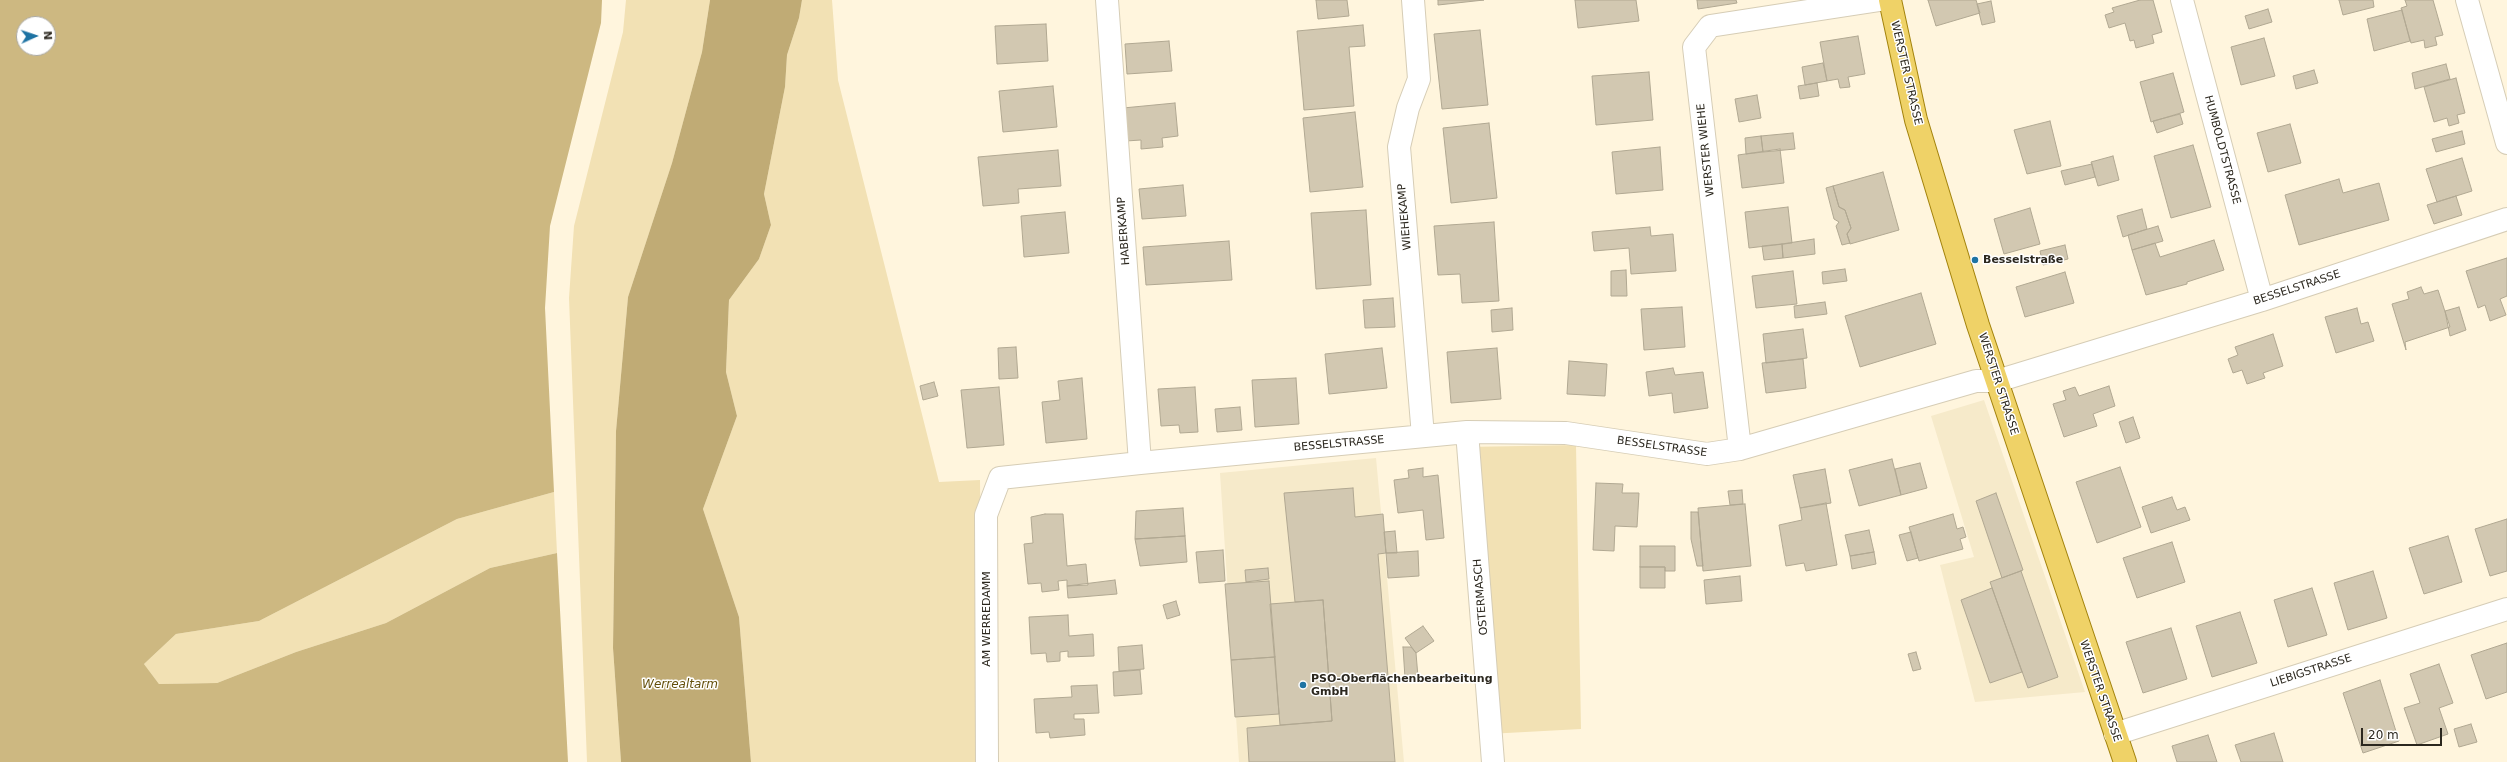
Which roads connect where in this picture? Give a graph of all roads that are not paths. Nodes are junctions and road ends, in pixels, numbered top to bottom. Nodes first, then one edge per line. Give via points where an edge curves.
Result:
1 (1107, 0) edge
2 (1413, 0) edge
3 (1880, 0) edge
4 (1890, 0) edge
5 (2182, 0) edge
6 (2467, 0) edge
7 (2507, 142) edge
8 (2507, 219) edge
9 (2262, 300) junction
10 (1997, 382) junction
11 (1467, 432) junction
12 (1423, 436) junction
13 (1740, 449) junction
14 (1140, 463) junction
15 (1000, 478) joint
16 (2507, 609) edge
17 (2115, 734) junction
18 (987, 762) edge
19 (1493, 762) edge
20 (2125, 762) edge

1 - 14 street, HABERKAMP
2 - 12 street, WIEHEKAMP via 1419,80 1408,108 1399,147
3 - 13 street, WERSTER WIEHE via 1710,26 1694,47
4 - 10 main road, WERSTER STRASSE via 1916,120
5 - 9 street, HUMBOLDTSTRASSE
6 - 7 street
8 - 9 street, BESSELSTRASSE
9 - 10 street, BESSELSTRASSE
10 - 13 street, BESSELSTRASSE via 1976,381
10 - 17 main road, WERSTER STRASSE
11 - 12 street, BESSELSTRASSE
11 - 13 street, BESSELSTRASSE via 1566,433 1707,454
11 - 19 street, OSTERMASCH
12 - 14 street, BESSELSTRASSE
14 - 15 street, BESSELSTRASSE
15 - 18 street, AM WERREDAMM via 986,515
16 - 17 street, LIEBIGSTRASSE
17 - 20 main road, WERSTER STRASSE

